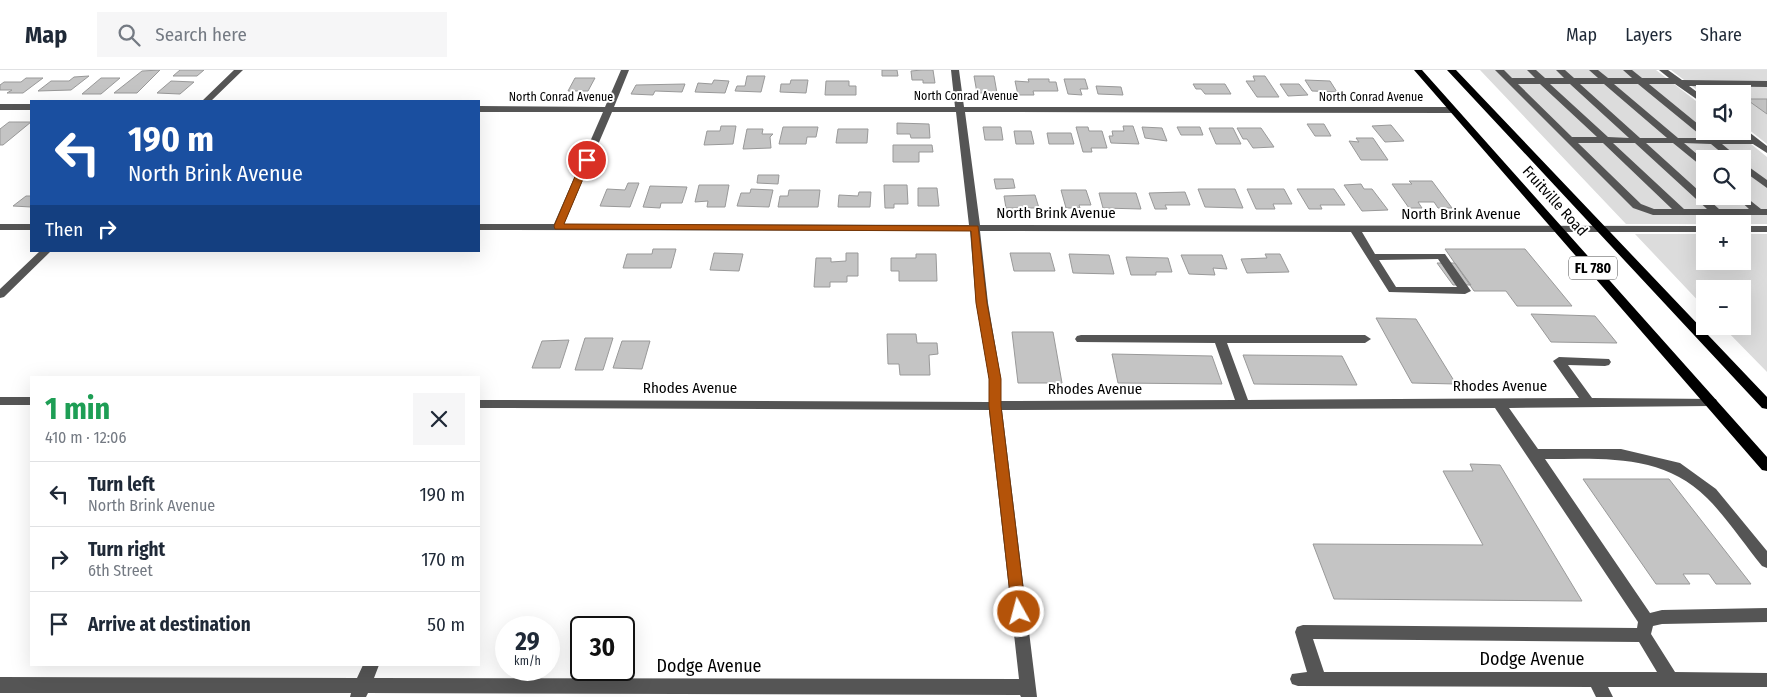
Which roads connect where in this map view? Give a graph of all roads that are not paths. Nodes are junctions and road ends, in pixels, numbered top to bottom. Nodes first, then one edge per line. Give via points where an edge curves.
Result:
1 (240, 70) edge
2 (624, 70) edge
3 (955, 70) edge
4 (1418, 70) edge
5 (1451, 70) edge
6 (1499, 70) edge
7 (1531, 70) edge
8 (1560, 70) edge
9 (1593, 70) edge
10 (1626, 70) edge
11 (1663, 70) edge
12 (1509, 81) junction
13 (1542, 81) junction
14 (1571, 81) junction
15 (1606, 81) junction
16 (1640, 81) junction
17 (1679, 82) junction
18 (1767, 84) edge
19 (1696, 95) edge
20 (207, 100) edge
21 (0, 107) edge
22 (30, 107) edge
23 (960, 108) junction
24 (480, 109) edge
25 (608, 109) junction
26 (1454, 110) junction
27 (1696, 126) edge
28 (1751, 137) edge
29 (1570, 140) junction
30 (1606, 140) junction
31 (1638, 140) junction
32 (1675, 140) junction
33 (1696, 140) edge
34 (1713, 140) edge
35 (1751, 140) edge
36 (1755, 140) junction
37 (1725, 150) edge
38 (1767, 150) edge
39 (1696, 158) edge
40 (1751, 172) edge
41 (1767, 185) edge
42 (1751, 204) edge
43 (1681, 212) junction
44 (1716, 212) junction
45 (1762, 212) edge
46 (558, 226) junction
47 (0, 227) edge
48 (30, 227) edge
49 (480, 227) edge
50 (975, 228) junction
51 (1355, 229) junction
52 (1696, 229) edge
53 (1751, 229) edge
54 (1767, 229) edge
55 (1560, 230) junction
56 (1603, 230) junction
57 (45, 252) edge
58 (1372, 257) junction
59 (0, 294) edge
60 (1081, 339) dead end
61 (1220, 339) junction
62 (1365, 339) dead end
63 (1605, 362) dead end
64 (0, 401) edge
65 (30, 401) edge
66 (1498, 402) junction
67 (1588, 402) junction
68 (1711, 402) junction
69 (1243, 404) junction
70 (1767, 405) edge
71 (995, 406) junction
72 (481, 408) edge
73 (1534, 454) junction
74 (1767, 466) edge
75 (1767, 562) edge
76 (1767, 615) edge
77 (1644, 628) junction
78 (372, 666) edge
79 (1298, 679) dead end
80 (1318, 679) junction
81 (1595, 679) junction
82 (1670, 679) junction
83 (1767, 680) edge
84 (0, 685) edge
85 (360, 691) edge
86 (1028, 692) edge
87 (1605, 697) edge

1 - 20 street
2 - 25 street
3 - 23 street
4 - 26 main road, Fruitville Road / FL 780
5 - 56 main road, Fruitville Road / FL 780
6 - 12 street
7 - 13 street
8 - 14 street
9 - 15 street
10 - 16 street
11 - 17 street
12 - 13 street
12 - 29 street
13 - 14 street
13 - 30 street
14 - 15 street
14 - 31 street
15 - 16 street
15 - 32 street
16 - 17 street
16 - 27 street
17 - 18 street
17 - 19 street
21 - 22 street
23 - 25 street, North Conrad Avenue
23 - 26 street, North Conrad Avenue
23 - 50 street
24 - 25 street, North Conrad Avenue
25 - 46 street
26 - 55 main road, Fruitville Road / FL 780
28 - 36 street
29 - 30 street
29 - 43 street via 1636,206 1652,212
30 - 31 street
30 - 43 street
31 - 32 street
31 - 44 street
32 - 33 street
32 - 39 street
34 - 37 street
35 - 36 street
36 - 38 street
40 - 41 street
42 - 45 street
43 - 44 street
44 - 45 street
46 - 49 street, North Brink Avenue
46 - 50 street, North Brink Avenue
47 - 48 street
50 - 51 street, North Brink Avenue
50 - 71 street via 982,303 995,379
51 - 55 street, North Brink Avenue
51 - 58 street
52 - 56 street, North Brink Avenue
53 - 54 street
55 - 56 street, North Brink Avenue
55 - 68 main road, Fruitville Road / FL 780
56 - 70 main road, Fruitville Road / FL 780
57 - 59 street
58 - 58 street via 1393,290 1465,290 1441,256
60 - 61 street
61 - 62 street
61 - 69 street
63 - 67 street via 1559,361
64 - 65 street
66 - 67 street, Rhodes Avenue
66 - 69 street, Rhodes Avenue
66 - 73 street
67 - 68 street, Rhodes Avenue
68 - 74 main road, Fruitville Road / FL 780
69 - 71 street, Rhodes Avenue
71 - 72 street, Rhodes Avenue
71 - 86 street
73 - 75 street via 1621,454 1675,467 1711,493
73 - 77 street
76 - 77 street via 1662,616
77 - 80 street via 1303,632
77 - 82 street
78 - 85 street
79 - 80 street, Dodge Avenue
80 - 81 street, Dodge Avenue
81 - 82 street, Dodge Avenue
81 - 87 street
82 - 83 street, Dodge Avenue
84 - 85 street, Dodge Avenue
85 - 86 street, Dodge Avenue

